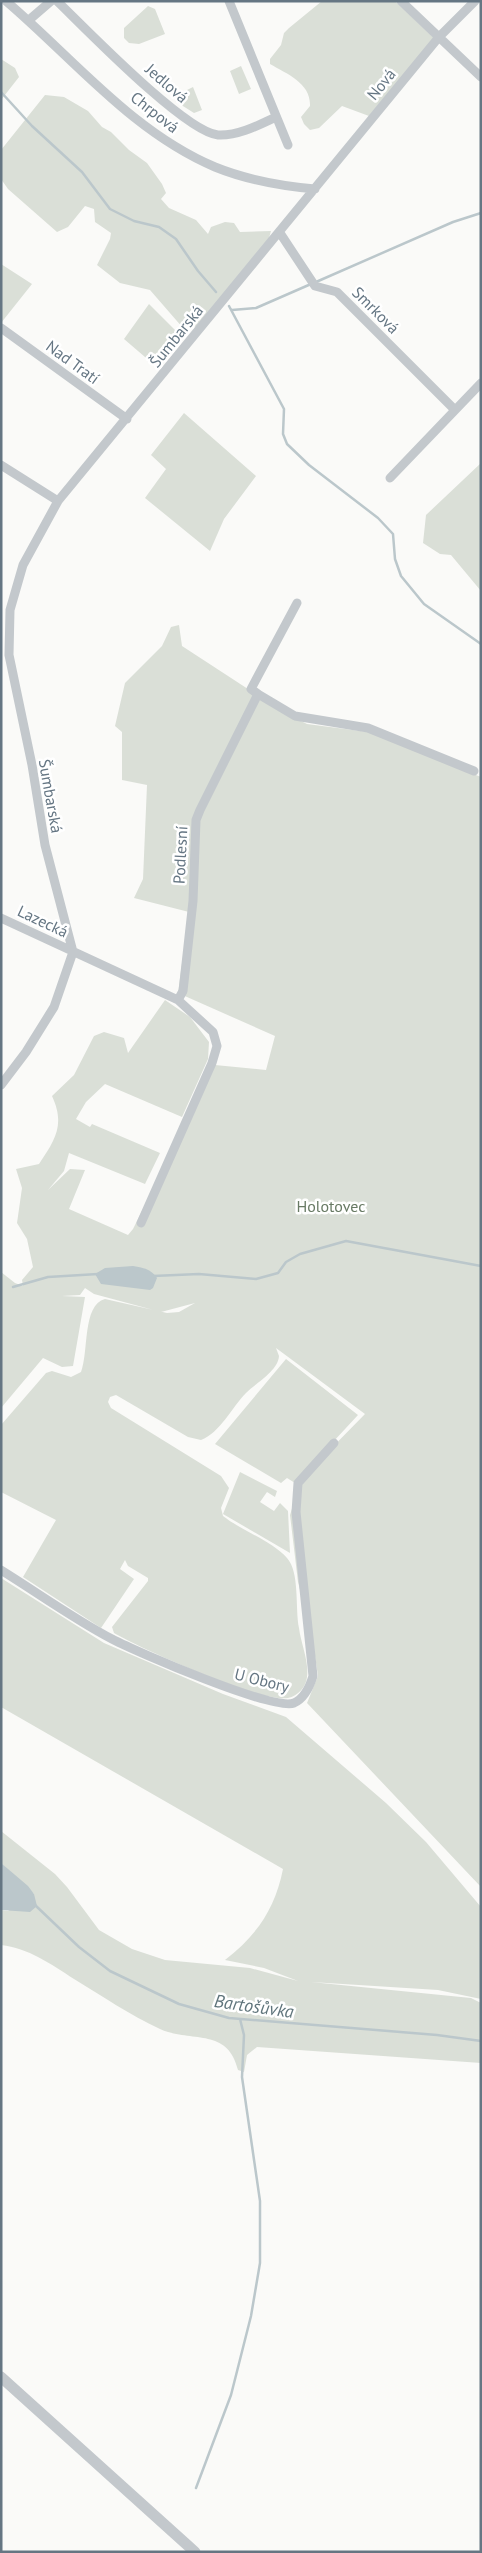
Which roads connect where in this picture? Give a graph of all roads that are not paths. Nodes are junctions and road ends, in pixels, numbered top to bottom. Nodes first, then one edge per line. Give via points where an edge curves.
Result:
1 (6, 1) edge
2 (50, 1) edge
3 (57, 1) edge
4 (229, 1) edge
5 (401, 1) edge
6 (475, 1) edge
7 (29, 20) junction
8 (440, 37) junction
9 (481, 77) edge
10 (276, 117) junction
11 (288, 145) dead end
12 (315, 189) junction
13 (280, 233) junction
14 (1, 328) edge
15 (481, 383) edge
16 (454, 409) junction
17 (127, 419) junction
18 (1, 465) edge
19 (390, 478) dead end
20 (58, 501) junction
21 (296, 603) dead end
22 (258, 694) junction
23 (474, 770) dead end
24 (1, 918) edge
25 (73, 952) junction
26 (178, 1000) junction
27 (1, 1085) edge
28 (141, 1223) dead end
29 (334, 1443) dead end
30 (1, 1570) edge
31 (1, 2377) edge
32 (195, 2552) edge

1 - 7 street, Chrpová
2 - 7 street
3 - 10 street, Jedlová via 165,103 194,125 217,135 239,132
4 - 10 street
5 - 8 street
6 - 8 street, Nová
7 - 12 street, Chrpová via 135,117 177,148 234,174
8 - 9 street
8 - 12 street, Nová
10 - 11 street
12 - 13 street, Šumbarská
13 - 16 street, Smrková via 315,286 337,292
13 - 17 street, Šumbarská
14 - 17 street, Nad Tratí
15 - 16 street
16 - 19 street
17 - 20 street, Šumbarská
18 - 20 street
20 - 25 street, Šumbarská via 23,566 10,610 8,655 32,765 45,845
21 - 22 street, Podlesní via 251,689
22 - 23 street via 295,716 368,728
22 - 26 street, Podlesní via 196,820 193,901 182,991
24 - 25 street, Lazecká
25 - 26 street, Lazecká
25 - 27 street via 54,1007
26 - 28 street, Lazecká via 213,1032 217,1046
29 - 30 street, U Obory via 298,1483 296,1512 314,1676 306,1693 293,1703 240,1693 112,1639
31 - 32 street

